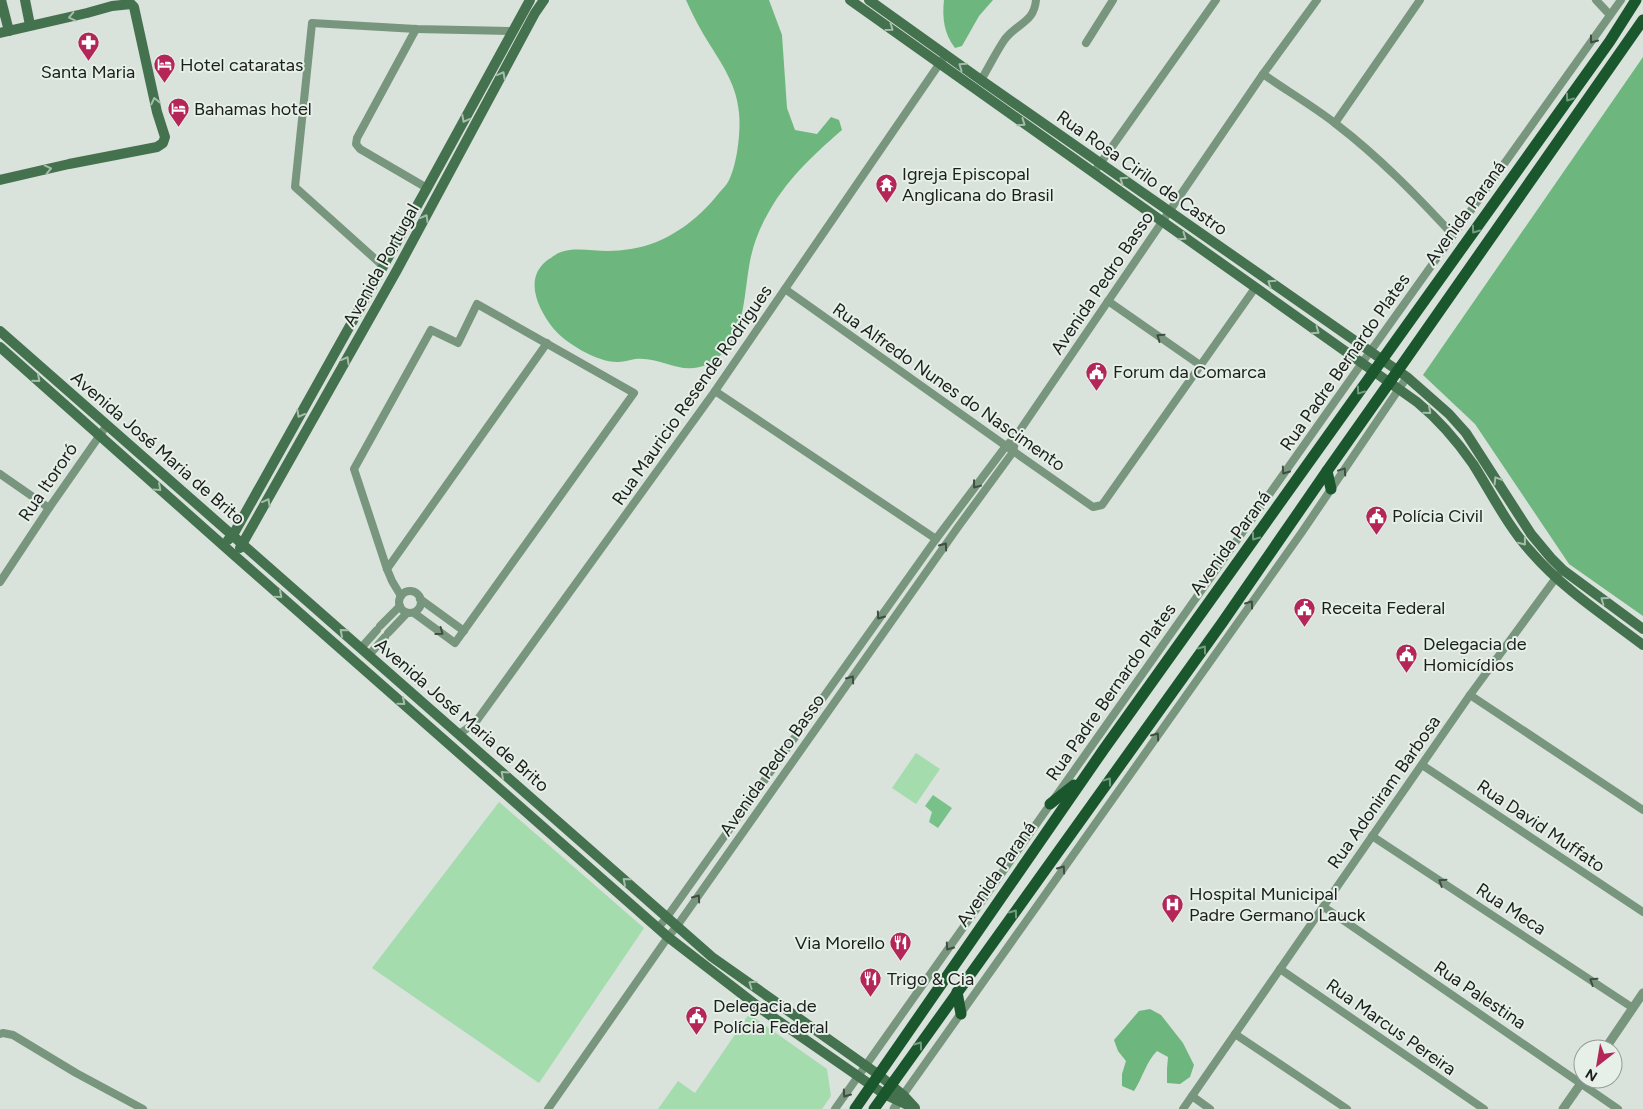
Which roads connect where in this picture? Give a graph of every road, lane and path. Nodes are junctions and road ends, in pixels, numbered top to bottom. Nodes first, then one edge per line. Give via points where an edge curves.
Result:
1 (1, 0) edge
2 (24, 0) edge
3 (530, 0) edge
4 (544, 0) edge
5 (850, 0) edge
6 (869, 0) edge
7 (1036, 0) edge
8 (1113, 0) edge
9 (1317, 0) edge
10 (1420, 0) edge
11 (1596, 0) edge
12 (1621, 0) edge
13 (1636, 0) edge
14 (1213, 1) edge
15 (1627, 13) junction
16 (1610, 15) junction
17 (1641, 23) edge
18 (30, 25) junction
19 (416, 29) junction
20 (512, 31) junction
21 (4, 32) edge
22 (1610, 41) junction
23 (1086, 43) dead end
24 (1624, 47) junction
25 (943, 60) junction
26 (1263, 74) junction
27 (981, 80) junction
28 (1335, 123) junction
29 (1078, 148) junction
30 (1072, 158) junction
31 (1100, 164) junction
32 (1093, 173) junction
33 (0, 180) edge
34 (427, 188) junction
35 (1169, 211) junction
36 (1161, 222) junction
37 (1453, 235) junction
38 (383, 266) junction
39 (1255, 288) junction
40 (785, 289) junction
41 (1108, 301) junction
42 (0, 331) edge
43 (547, 343) junction
44 (0, 347) edge
45 (1370, 352) junction
46 (1382, 360) junction
47 (1362, 363) junction
48 (1200, 365) junction
49 (1374, 371) junction
50 (1402, 374) junction
51 (1394, 385) junction
52 (715, 391) junction
53 (107, 425) junction
54 (99, 435) junction
55 (1016, 436) junction
56 (1006, 446) junction
57 (1013, 452) junction
58 (1327, 471) junction
59 (0, 474) edge
60 (1331, 489) junction
61 (49, 508) junction
62 (233, 535) junction
63 (936, 539) junction
64 (243, 544) junction
65 (223, 546) junction
66 (234, 556) junction
67 (386, 569) junction
68 (1563, 570) junction
69 (2, 576) edge
70 (1556, 578) junction
71 (401, 596) junction
72 (420, 600) junction
73 (400, 606) junction
74 (410, 613) junction
75 (380, 627) junction
76 (1643, 629) edge
77 (464, 631) junction
78 (388, 634) junction
79 (1643, 646) edge
80 (360, 648) junction
81 (369, 655) junction
82 (1470, 696) junction
83 (1119, 728) junction
84 (459, 734) junction
85 (1137, 741) junction
86 (1104, 749) junction
87 (1122, 761) junction
88 (1422, 765) junction
89 (1088, 772) junction
90 (1050, 804) junction
91 (1643, 810) edge
92 (1372, 836) junction
93 (1324, 906) junction
94 (1643, 912) edge
95 (667, 917) junction
96 (677, 926) junction
97 (658, 928) junction
98 (668, 937) junction
99 (1280, 969) junction
100 (957, 992) junction
101 (1643, 993) edge
102 (775, 1000) junction
103 (1633, 1008) junction
104 (764, 1011) junction
105 (961, 1014) junction
106 (0, 1034) edge
107 (1235, 1034) junction
108 (1612, 1039) edge
109 (865, 1066) junction
110 (1573, 1074) edge
111 (879, 1075) junction
112 (858, 1076) junction
113 (872, 1086) junction
114 (887, 1089) junction
115 (1577, 1089) edge
116 (1593, 1089) edge
117 (1192, 1096) junction
118 (899, 1102) edge
119 (143, 1109) edge
120 (548, 1109) edge
121 (835, 1109) edge
122 (855, 1109) edge
123 (874, 1109) edge
124 (915, 1109) edge
125 (1183, 1109) edge
126 (1210, 1109) edge
127 (1346, 1109) edge
128 (1484, 1109) edge
129 (1563, 1109) edge
130 (1618, 1109) edge

1 - 21 main road
2 - 18 main road
3 - 20 main road, Avenida Portugal
64 -> 4 main road, Avenida Portugal
5 -> 25 main road
6 - 25 main road, Rua Rosa Cirilo de Castro
7 - 27 street via 1034,12 1005,40
8 - 23 street
9 - 26 street, Avenida Pedro Basso
10 - 28 street
11 - 16 street
12 - 16 street, Rua Padre Bernardo Plates
13 - 15 main road, Avenida Paraná
14 - 31 street
15 - 17 main road via 1630,22
15 - 22 main road, Avenida Paraná
16 -> 37 street, Rua Padre Bernardo Plates
17 - 24 main road, Avenida Paraná
18 - 21 main road
33 -> 18 main road via 158,147 165,137 134,7 129,3
19 - 20 street
19 - 34 street via 356,144
19 - 38 street via 312,23 295,187
20 -> 34 main road, Avenida Portugal
22 - 24 main road via 1619,40
22 -> 46 main road, Avenida Paraná
24 - 50 main road, Avenida Paraná via 1406,359
27 -> 25 main road, Rua Rosa Cirilo de Castro
25 -> 30 main road
25 - 40 street, Rua Mauricio Resende Rodrigues
26 - 28 street
26 - 35 street, Avenida Pedro Basso
27 - 29 main road, Rua Rosa Cirilo de Castro
28 - 37 street via 1374,155
29 - 30 main road
29 - 31 main road, Rua Rosa Cirilo de Castro
30 - 32 main road
31 - 32 street
35 -> 31 main road, Rua Rosa Cirilo de Castro
32 - 36 main road
34 - 38 main road, Avenida Portugal
35 - 36 street, Avenida Pedro Basso
45 -> 35 main road, Rua Rosa Cirilo de Castro
36 -> 39 main road
36 - 41 street, Avenida Pedro Basso
37 - 45 street, Rua Padre Bernardo Plates
38 -> 62 main road, Avenida Portugal
39 -> 47 main road
39 - 48 street
40 - 52 street, Rua Mauricio Resende Rodrigues
40 - 56 street, Rua Alfredo Nunes do Nascimento
48 -> 41 street
41 - 55 street, Avenida Pedro Basso
42 - 53 main road, Avenida José Maria de Brito
43 - 67 street
43 - 67 street via 477,304 458,343 431,330 354,469
43 - 77 street via 634,393
44 -> 54 main road, Avenida José Maria de Brito
45 - 46 main road, Rua Rosa Cirilo de Castro
45 - 47 street, Rua Padre Bernardo Plates
46 - 49 main road, Avenida Paraná
46 - 50 main road, Rua Rosa Cirilo de Castro
47 - 49 main road
47 -> 90 street, Rua Padre Bernardo Plates
48 - 57 street, Rua Alfredo Nunes do Nascimento via 1102,505 1093,507
49 - 51 main road
49 -> 83 main road, Avenida Paraná
50 - 51 main road, Avenida Paraná
68 -> 50 main road, Rua Rosa Cirilo de Castro via 1531,534 1466,433
51 - 58 main road, Avenida Paraná
60 -> 51 street
51 -> 70 main road via 1434,416 1450,434 1516,534
52 - 63 street
52 - 84 street, Rua Mauricio Resende Rodrigues via 475,723
53 - 54 street, Rua Itororó
53 - 62 main road, Avenida José Maria de Brito
54 - 61 street, Rua Itororó
54 -> 65 main road, Avenida José Maria de Brito
55 - 56 street, Avenida Pedro Basso
55 - 57 street, Avenida Pedro Basso
56 - 57 street, Rua Alfredo Nunes do Nascimento
56 -> 63 street, Avenida Pedro Basso
96 -> 57 street, Avenida Pedro Basso
58 - 60 main road
85 -> 58 main road, Avenida Paraná
59 - 61 street
105 -> 60 street
61 - 69 street, Rua Itororó
62 - 64 main road, Avenida José Maria de Brito
62 - 65 main road, Avenida Portugal
63 -> 95 street, Avenida Pedro Basso
64 - 66 main road, Avenida Portugal
80 -> 64 main road, Avenida José Maria de Brito
65 - 66 main road, Avenida José Maria de Brito
66 -> 97 main road, Avenida José Maria de Brito
67 - 71 street
68 - 70 street, Rua Adoniram Barbosa
76 -> 68 main road, Rua Rosa Cirilo de Castro
70 - 79 main road
70 - 82 street, Rua Adoniram Barbosa
71 - 72 street via 414,592
71 - 73 street
72 - 74 street via 419,609
72 - 77 street
73 - 74 street
73 - 75 street
74 -> 77 street via 455,643
74 - 78 street
75 - 78 street
75 - 80 street
78 - 81 street
80 - 81 main road, Avenida José Maria de Brito
81 - 84 main road, Avenida José Maria de Brito
82 - 88 street, Rua Adoniram Barbosa
82 - 91 street
83 - 85 main road
83 - 86 main road, Avenida Paraná
95 -> 84 main road, Avenida José Maria de Brito
85 - 87 main road, Avenida Paraná
86 - 87 main road via 1117,754
86 - 89 main road, Avenida Paraná
100 -> 87 main road, Avenida Paraná
88 - 92 street, Rua Adoniram Barbosa
88 - 94 street, Rua David Muffato
89 - 90 main road
89 - 111 main road, Avenida Paraná
90 -> 109 street, Rua Padre Bernardo Plates
92 - 93 street, Rua Adoniram Barbosa
103 -> 92 street, Rua Meca
93 - 99 street, Rua Adoniram Barbosa
93 - 110 street, Rua Palestina
95 - 96 main road, Avenida José Maria de Brito
95 - 97 street, Avenida Pedro Basso
96 - 98 street, Avenida Pedro Basso
102 -> 96 main road, Avenida José Maria de Brito via 712,957
97 - 98 main road, Avenida José Maria de Brito
98 - 104 main road, Avenida José Maria de Brito
98 - 120 street, Avenida Pedro Basso
99 - 107 street, Rua Adoniram Barbosa
99 - 128 street, Rua Marcus Pereira
100 - 105 main road
114 -> 100 main road, Avenida Paraná
101 - 103 street
102 - 104 main road via 766,1004
102 - 109 main road, Avenida José Maria de Brito
103 - 108 street
104 - 112 main road, Avenida José Maria de Brito
105 - 118 street
106 - 119 street via 14,1035
107 - 117 street, Rua Adoniram Barbosa
107 - 127 street
109 - 111 main road, Avenida José Maria de Brito
109 - 112 street, Rua Padre Bernardo Plates
111 - 113 main road, Avenida Paraná
111 - 114 main road, Avenida José Maria de Brito
112 - 113 main road, Avenida José Maria de Brito
112 -> 121 street, Rua Padre Bernardo Plates
113 - 114 main road, Avenida José Maria de Brito
113 - 122 main road, Avenida Paraná
114 - 118 main road, Avenida José Maria de Brito
114 - 123 main road, Avenida Paraná
115 - 129 street
116 - 130 street, Rua Palestina
117 - 125 street, Rua Adoniram Barbosa
117 - 126 street
118 - 124 main road, Avenida José Maria de Brito

